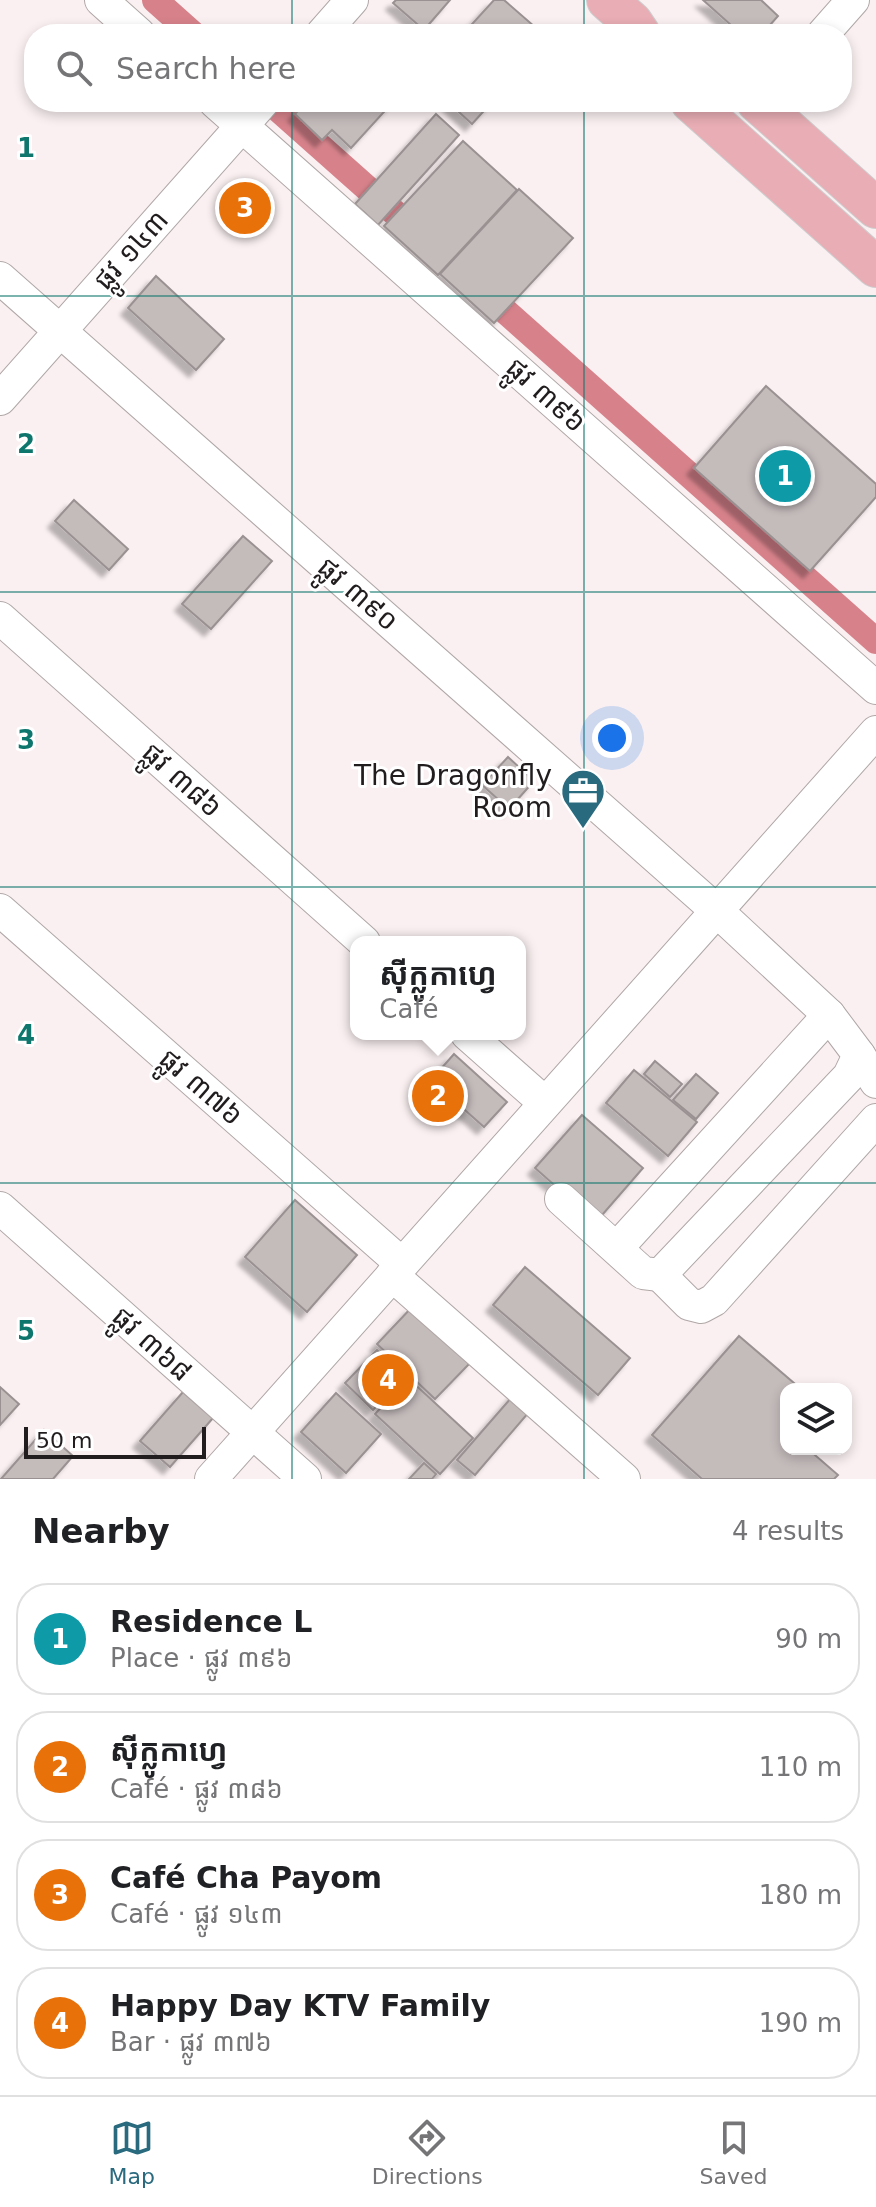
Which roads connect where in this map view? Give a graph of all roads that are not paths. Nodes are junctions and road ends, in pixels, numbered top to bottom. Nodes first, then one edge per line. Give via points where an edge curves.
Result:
1 (101, 0) edge
2 (352, 0) edge
3 (853, 0) edge
4 (128, 24) edge
5 (331, 24) edge
6 (832, 24) edge
7 (253, 112) edge
8 (255, 112) edge
9 (702, 112) edge
10 (770, 112) edge
11 (876, 208) edge
12 (876, 267) edge
13 (0, 278) edge
14 (60, 331) junction
15 (0, 399) edge
16 (0, 618) edge
17 (876, 688) edge
18 (876, 732) edge
19 (0, 910) edge
20 (717, 911) junction
21 (357, 936) edge
22 (829, 1015) junction
23 (474, 1040) edge
24 (859, 1055) junction
25 (876, 1082) edge
26 (545, 1103) junction
27 (876, 1120) edge
28 (561, 1199) dead end
29 (0, 1208) edge
30 (617, 1248) junction
31 (397, 1270) junction
32 (660, 1275) junction
33 (252, 1433) junction
34 (211, 1479) edge
35 (305, 1479) edge
36 (624, 1479) edge

1 - 4 street
2 - 5 street
3 - 6 street
7 - 14 street, ផ្លូវ ១៤៣
8 - 17 street, ផ្លូវ ៣៩៦
9 - 12 main road
10 - 11 main road
13 - 14 street, ផ្លូវ ៣៩០
14 - 15 street, ផ្លូវ ១៤៣
14 - 20 street, ផ្លូវ ៣៩០
16 - 21 street, ផ្លូវ ៣៨៦
18 - 20 street
19 - 31 street, ផ្លូវ ៣៧៦
20 - 22 street, ផ្លូវ ៣៩០
20 - 26 street
22 - 24 street, ផ្លូវ ៣៩០
22 - 30 street
23 - 26 street
24 - 25 street, ផ្លូវ ៣៩០
24 - 32 street via 849,1076
26 - 31 street
27 - 32 street via 714,1300 701,1307 689,1304
28 - 30 street
29 - 33 street, ផ្លូវ ៣៦៨
30 - 32 street via 643,1273
31 - 33 street
31 - 36 street, ផ្លូវ ៣៧៦
33 - 34 street
33 - 35 street, ផ្លូវ ៣៦៨

